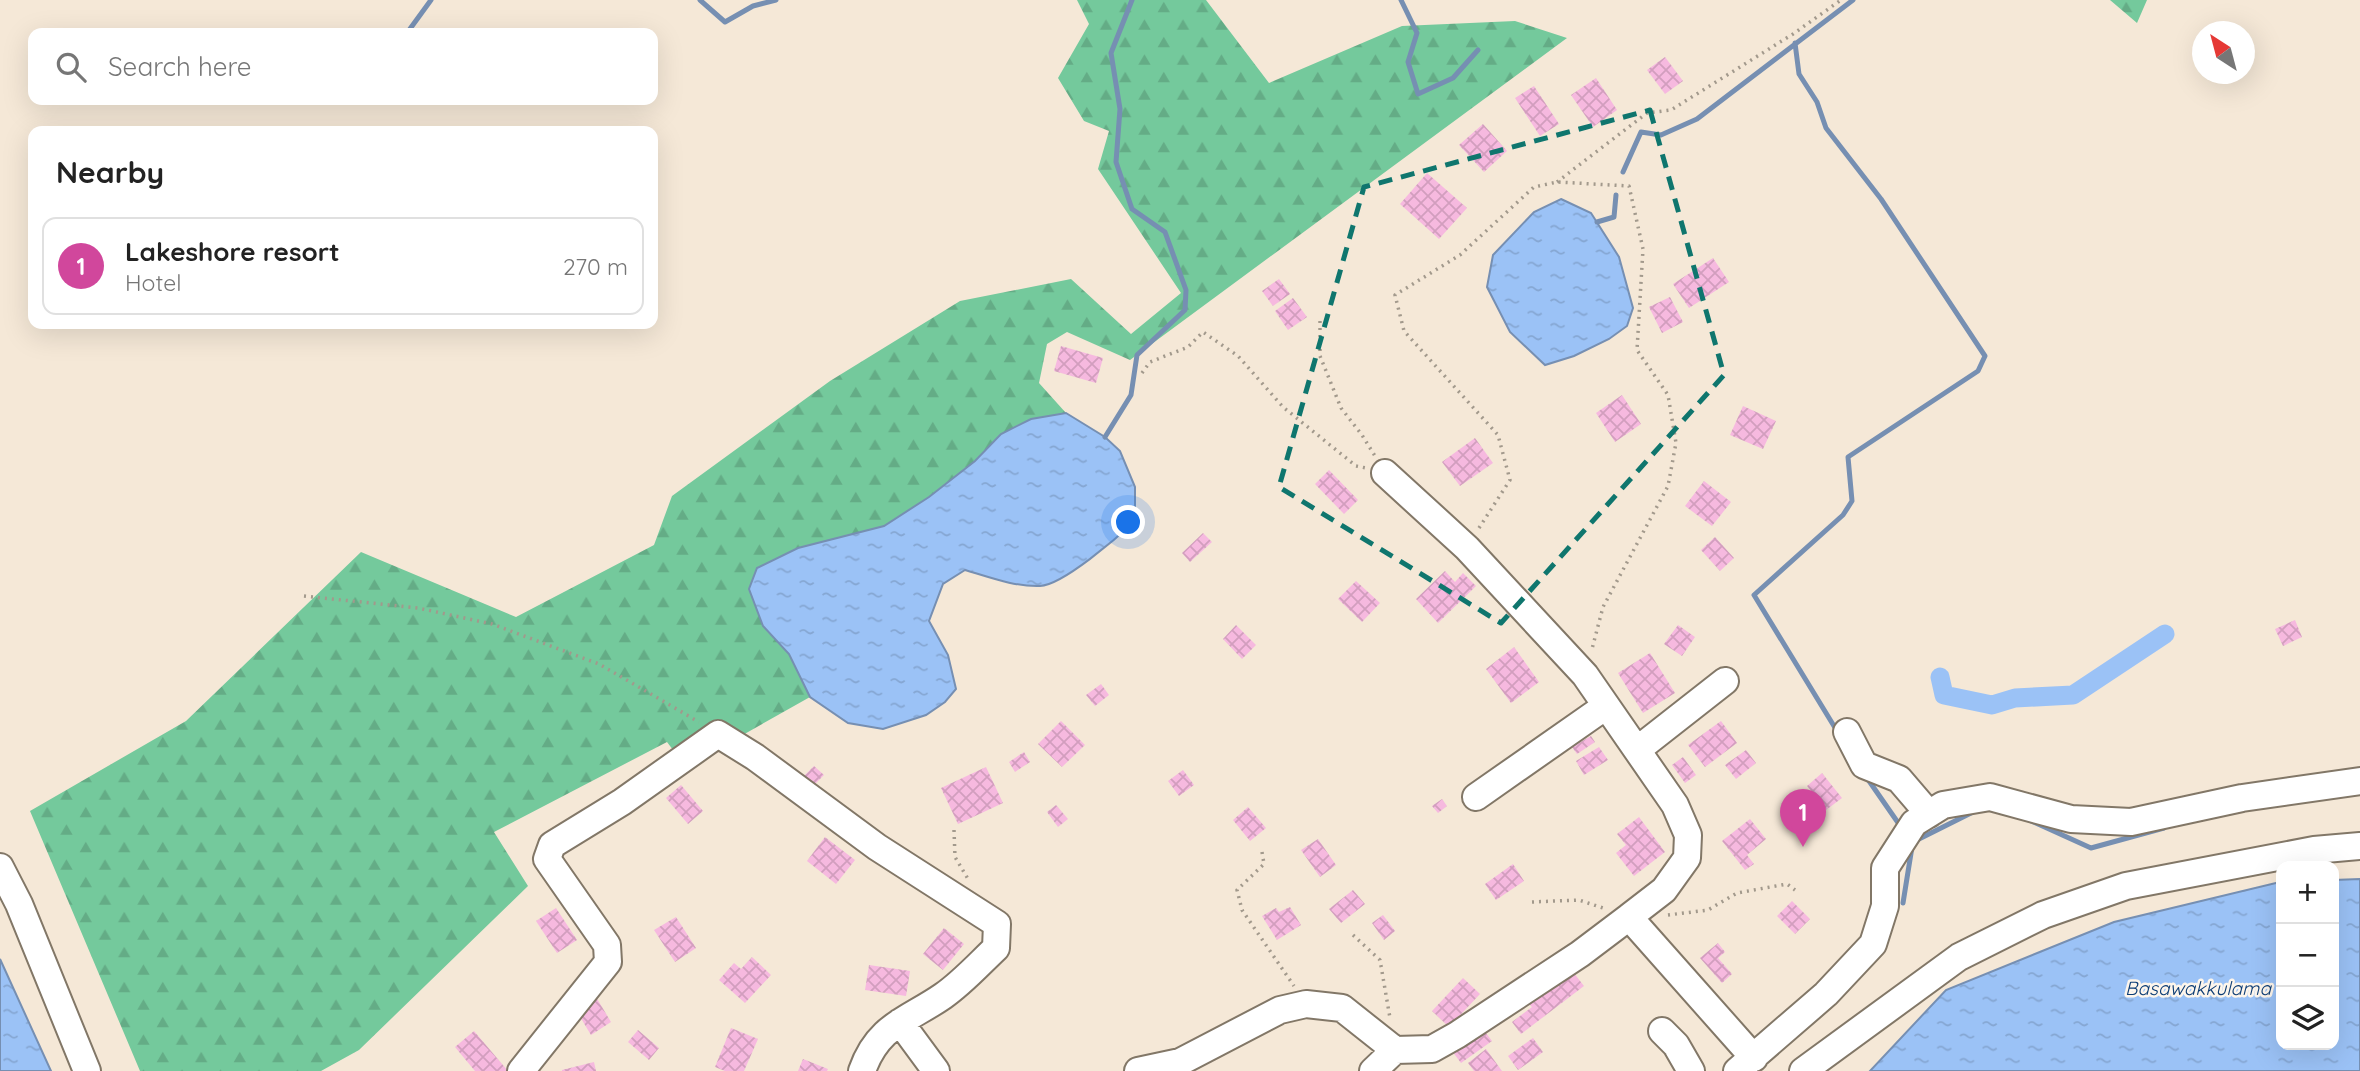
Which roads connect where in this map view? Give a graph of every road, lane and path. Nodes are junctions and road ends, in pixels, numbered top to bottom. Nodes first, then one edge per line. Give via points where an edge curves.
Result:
1 (1841, 0) edge
2 (1557, 182) junction
3 (1320, 321) dead end
4 (1142, 373) dead end
5 (1385, 473) junction
6 (1467, 548) junction
7 (304, 596) dead end
8 (1584, 675) junction
9 (1725, 681) dead end
10 (1606, 706) junction
11 (1847, 732) dead end
12 (718, 734) junction
13 (1637, 750) junction
14 (2360, 781) edge
15 (1476, 797) dead end
16 (1929, 814) junction
17 (954, 830) dead end
18 (2360, 846) edge
19 (1262, 852) dead end
20 (0, 867) edge
21 (1795, 890) dead end
22 (1532, 902) dead end
23 (979, 910) junction
24 (1629, 918) junction
25 (1353, 934) dead end
26 (1306, 1004) junction
27 (900, 1022) junction
28 (1662, 1031) dead end
29 (1395, 1050) junction
30 (1746, 1064) edge
31 (87, 1071) edge
32 (522, 1071) edge
33 (862, 1071) edge
34 (936, 1071) edge
35 (1138, 1071) edge
36 (1373, 1071) edge
37 (1691, 1071) edge
38 (1802, 1071) edge

1 - 2 path via 1671,110 1647,113
2 - 6 path via 1534,187 1460,255 1395,295 1404,331 1498,435 1510,480
2 - 8 path via 1629,186 1643,249 1637,350 1668,395 1676,443 1668,486 1603,607
3 - 5 path via 1320,356 1340,408
4 - 5 path via 1150,362 1188,347 1203,332 1238,356 1283,407 1356,466
5 - 6 street
6 - 8 street
7 - 12 path via 418,608 492,624 599,664
8 - 10 street
9 - 13 street
10 - 13 street
10 - 15 street
11 - 16 street via 1864,765 1899,779
12 - 23 street via 877,847
12 - 32 street via 552,845 547,859 607,945 608,962
13 - 24 street via 1675,805 1688,835 1687,858 1664,890
14 - 16 street via 2242,798 2130,822 2071,819 1990,797 1943,805
16 - 30 street via 1914,823 1885,868 1885,906 1873,944 1826,994
17 - 23 path via 955,857 975,889
18 - 38 street via 2314,850 2126,886 2042,915 1959,957
19 - 26 path via 1264,864 1237,890 1242,910
20 - 31 street
21 - 24 path via 1787,884 1737,893 1708,910
22 - 24 path via 1579,900
23 - 27 street via 997,924 996,948 945,995
24 - 29 street via 1457,1035 1432,1049
24 - 30 street
25 - 29 path via 1380,961
26 - 29 street via 1342,1008
26 - 35 street via 1280,1010 1180,1062
27 - 33 street via 884,1031
27 - 34 street
28 - 37 street
29 - 36 street

